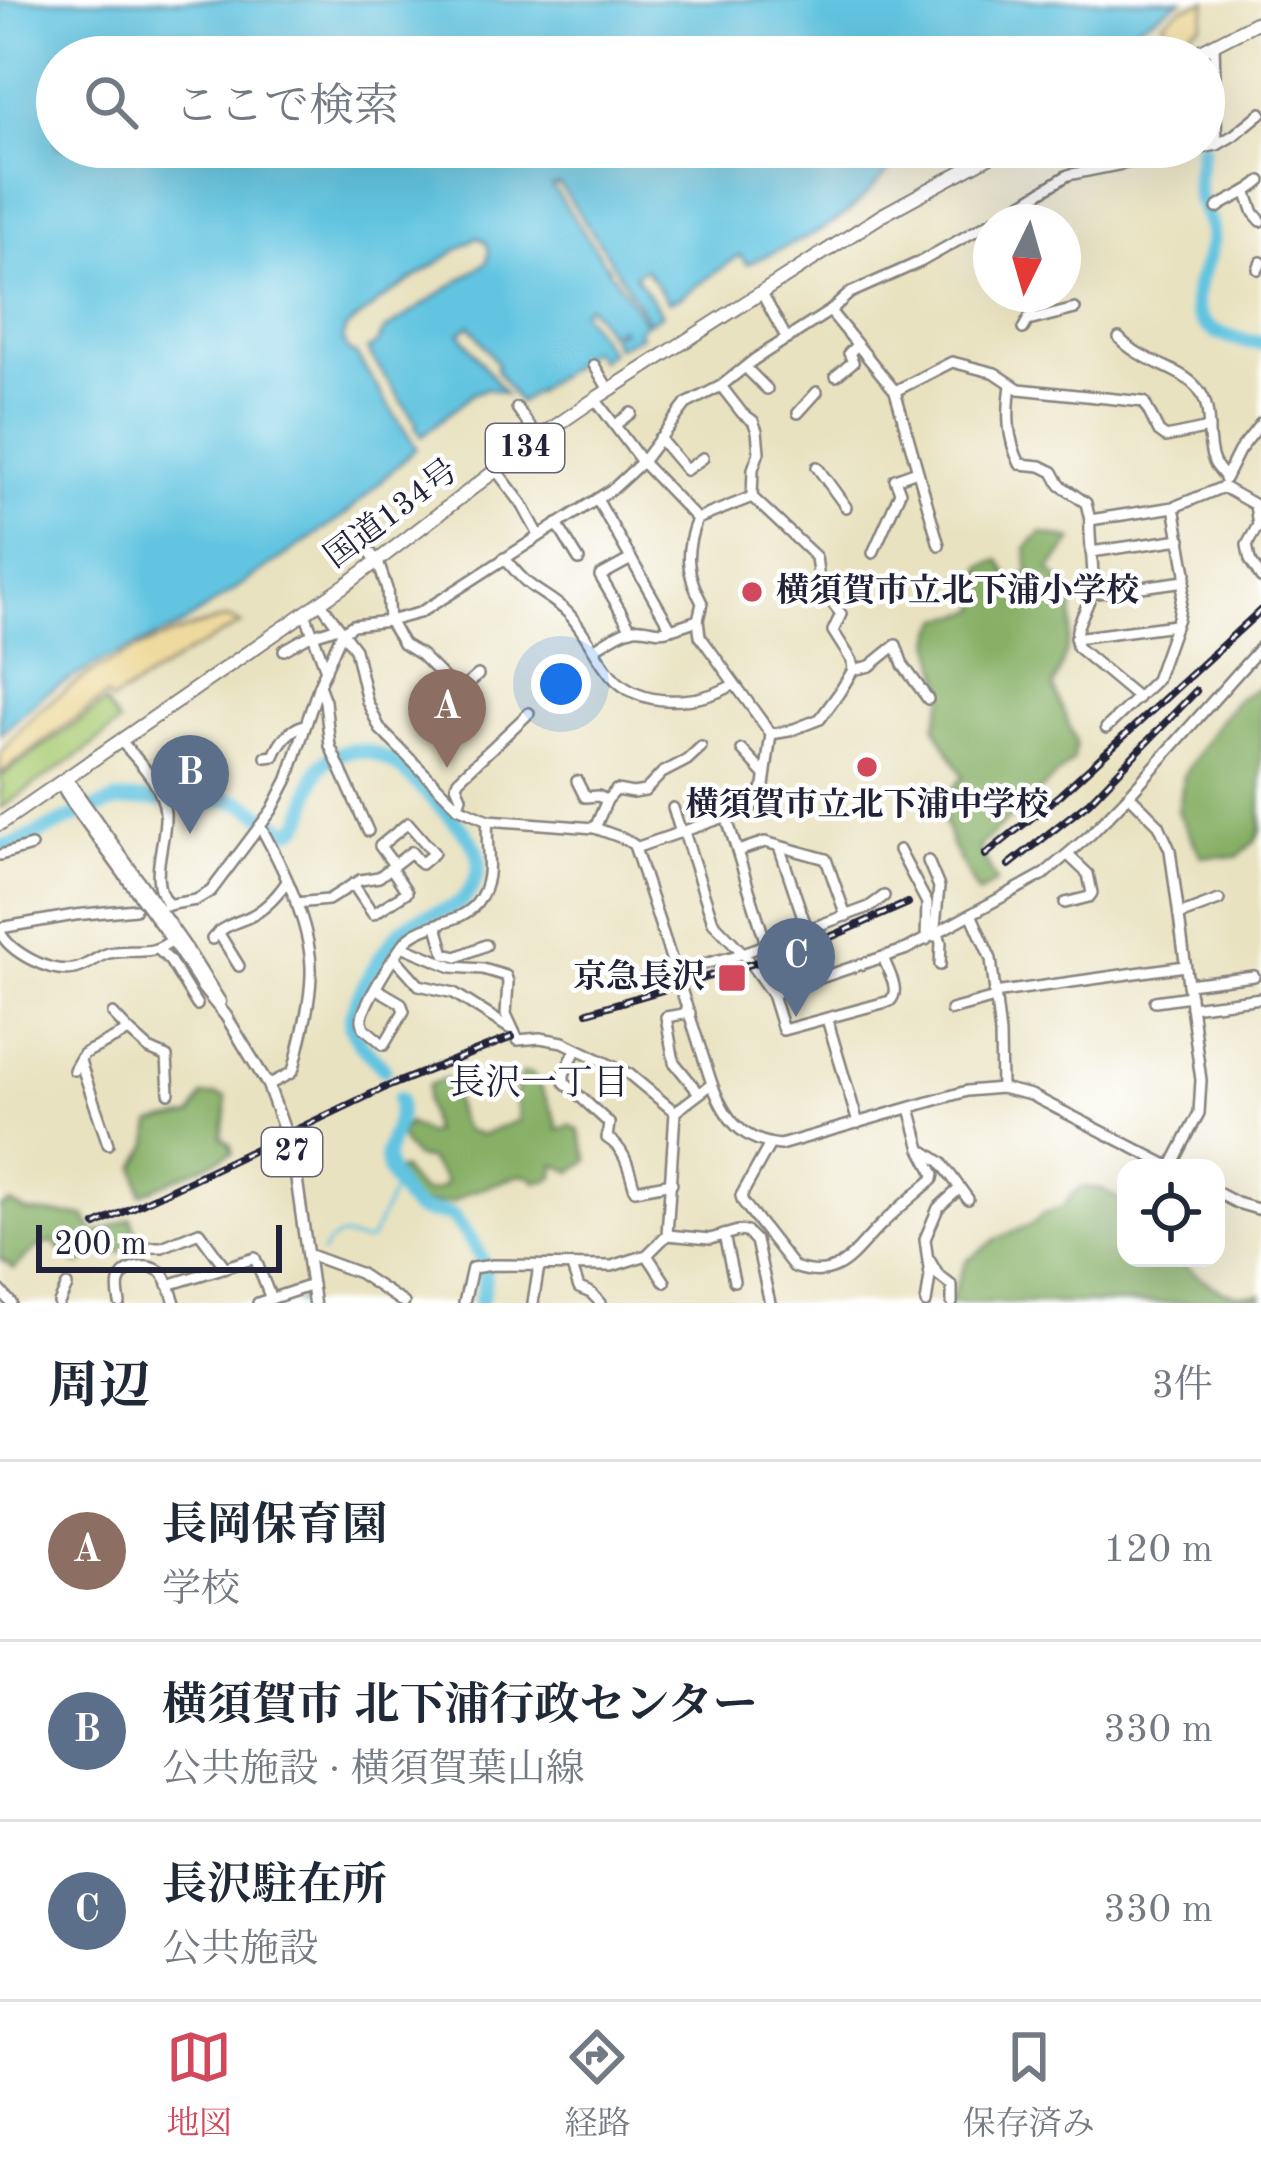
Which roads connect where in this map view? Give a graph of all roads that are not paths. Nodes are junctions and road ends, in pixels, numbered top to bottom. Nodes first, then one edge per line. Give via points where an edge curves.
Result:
1 (1261, 20) edge
2 (1225, 38) edge
3 (1261, 113) edge
4 (1225, 140) edge
5 (968, 168) edge
6 (1094, 168) edge
7 (1048, 169) dead end
8 (1058, 182) junction
9 (1261, 182) edge
10 (1247, 194) junction
11 (1023, 204) edge
12 (1217, 208) dead end
13 (1261, 221) edge
14 (973, 234) edge
15 (761, 292) junction
16 (830, 311) junction
17 (1032, 312) edge
18 (1066, 312) edge
19 (1119, 338) dead end
20 (787, 339) junction
21 (857, 345) junction
22 (594, 365) dead end
23 (746, 368) junction
24 (836, 376) dead end
25 (721, 386) junction
26 (1011, 386) junction
27 (767, 389) dead end
28 (609, 390) junction
29 (895, 391) junction
30 (817, 392) dead end
31 (595, 399) junction
32 (518, 408) dead end
33 (798, 412) dead end
34 (631, 413) dead end
35 (1261, 423) edge
36 (614, 425) junction
37 (1209, 428) junction
38 (538, 438) junction
39 (658, 439) junction
40 (556, 442) dead end
41 (703, 458) dead end
42 (642, 462) junction
43 (817, 467) dead end
44 (496, 470) junction
45 (917, 471) junction
46 (1224, 482) junction
47 (752, 497) junction
48 (598, 501) junction
49 (1258, 501) edge
50 (846, 507) dead end
51 (1174, 507) junction
52 (697, 519) junction
53 (1090, 520) junction
54 (557, 524) junction
55 (539, 535) junction
56 (1180, 539) junction
57 (362, 540) dead end
58 (939, 545) dead end
59 (1091, 552) junction
60 (873, 553) dead end
61 (504, 558) junction
62 (579, 560) dead end
63 (631, 560) junction
64 (377, 562) junction
65 (1261, 578) edge
66 (1185, 581) junction
67 (1090, 595) junction
68 (320, 602) junction
69 (305, 613) junction
70 (698, 620) junction
71 (389, 621) junction
72 (1175, 625) junction
73 (631, 629) junction
74 (671, 629) junction
75 (340, 630) junction
76 (315, 635) junction
77 (1075, 638) junction
78 (1261, 647) edge
79 (595, 648) junction
80 (284, 650) dead end
81 (326, 670) junction
82 (853, 670) junction
83 (478, 675) dead end
84 (319, 685) junction
85 (733, 685) junction
86 (1138, 698) junction
87 (928, 700) dead end
88 (530, 713) dead end
89 (304, 725) junction
90 (1106, 728) dead end
91 (771, 734) junction
92 (121, 741) junction
93 (701, 747) dead end
94 (742, 750) dead end
95 (765, 775) junction
96 (288, 778) junction
97 (64, 781) junction
98 (577, 781) dead end
99 (1130, 795) junction
100 (607, 800) junction
101 (458, 807) junction
102 (673, 808) dead end
103 (727, 819) junction
104 (488, 820) junction
105 (262, 823) junction
106 (0, 824) edge
107 (595, 828) junction
108 (368, 831) dead end
109 (682, 832) junction
110 (779, 845) junction
111 (31, 846) dead end
112 (635, 848) junction
113 (899, 850) dead end
114 (738, 851) junction
115 (0, 855) edge
116 (1068, 855) junction
117 (928, 861) dead end
118 (392, 866) junction
119 (286, 883) junction
120 (353, 884) junction
121 (884, 896) dead end
122 (1219, 900) dead end
123 (296, 903) junction
124 (1065, 903) dead end
125 (135, 909) dead end
126 (1179, 915) junction
127 (846, 916) junction
128 (972, 916) junction
129 (436, 926) junction
130 (807, 929) junction
131 (0, 930) edge
132 (933, 937) junction
133 (175, 938) junction
134 (766, 944) junction
135 (402, 946) junction
136 (486, 946) dead end
137 (159, 950) junction
138 (743, 953) junction
139 (395, 958) junction
140 (884, 959) junction
141 (940, 965) dead end
142 (238, 966) dead end
143 (1185, 966) junction
144 (675, 969) junction
145 (1254, 976) dead end
146 (636, 982) dead end
147 (377, 988) junction
148 (772, 994) junction
149 (994, 995) junction
150 (1190, 996) junction
151 (1261, 998) edge
152 (1155, 1001) dead end
153 (197, 1005) dead end
154 (952, 1010) dead end
155 (690, 1013) junction
156 (113, 1014) dead end
157 (827, 1019) junction
158 (513, 1027) junction
159 (129, 1031) junction
160 (576, 1050) junction
161 (712, 1084) junction
162 (268, 1085) junction
163 (1001, 1088) junction
164 (169, 1093) dead end
165 (699, 1093) junction
166 (910, 1108) junction
167 (675, 1112) junction
168 (858, 1123) junction
169 (108, 1144) dead end
170 (770, 1144) junction
171 (921, 1150) junction
172 (1155, 1159) edge
173 (1177, 1159) edge
174 (672, 1183) junction
175 (961, 1188) junction
176 (1225, 1197) edge
177 (968, 1198) dead end
178 (1261, 1210) edge
179 (667, 1234) junction
180 (724, 1235) junction
181 (153, 1247) dead end
182 (307, 1254) junction
183 (647, 1256) junction
184 (927, 1256) junction
185 (225, 1267) junction
186 (538, 1267) junction
187 (572, 1267) junction
188 (734, 1281) dead end
189 (665, 1282) dead end
190 (169, 1285) junction
191 (312, 1285) junction
192 (67, 1286) dead end
193 (0, 1290) edge
194 (291, 1297) edge
195 (271, 1299) junction
196 (10, 1303) edge
197 (59, 1303) edge
198 (120, 1303) edge
199 (175, 1303) edge
200 (258, 1303) edge
201 (314, 1303) edge
202 (404, 1303) edge
203 (464, 1303) edge
204 (533, 1303) edge
205 (601, 1303) edge
206 (770, 1303) edge
207 (926, 1303) edge
208 (952, 1303) edge

1 - 2 highway
3 - 4 street
5 - 15 highway, 国道134号 / 134
6 - 8 street
7 - 8 street
8 - 11 street
9 - 10 street
10 - 12 street
10 - 13 street
14 - 16 street via 850,293
15 - 20 street
15 - 28 highway, 国道134号 / 134
16 - 20 street
16 - 21 street
17 - 18 street via 1026,325
19 - 37 street via 1198,388
20 - 23 street
21 - 24 street via 853,362
21 - 29 street
22 - 28 street
23 - 25 street
23 - 27 street
25 - 39 street via 686,404
25 - 47 street via 757,431
26 - 29 street via 952,362
26 - 37 street via 1144,402 1166,436
26 - 53 street via 1006,421 1016,459 1053,472 1086,503
28 - 31 highway, 国道134号 / 134
29 - 45 street
30 - 33 street
31 - 36 street
31 - 38 highway, 国道134号 / 134
32 - 38 street
34 - 36 street
35 - 46 street
36 - 42 street
37 - 46 street
38 - 40 street
38 - 44 highway, 国道134号 / 134
39 - 41 street via 686,470
39 - 42 street
42 - 48 street
42 - 52 street
43 - 50 street
44 - 55 street
44 - 64 highway, 国道134号 / 134
45 - 58 street
45 - 60 street via 895,479 900,492
46 - 49 street
46 - 51 street
47 - 52 street
47 - 82 street via 816,557 820,587 841,614 833,631
48 - 54 street
48 - 63 street
49 - 65 street via 1247,545
51 - 53 street
51 - 56 street
52 - 70 street via 686,560 702,603
53 - 59 street
54 - 55 street
54 - 62 street
55 - 61 street
56 - 59 street
56 - 66 street
57 - 64 street
59 - 67 street
61 - 71 street via 419,613
61 - 79 street
63 - 73 street via 600,576
63 - 74 street
64 - 68 highway, 国道134号 / 134
64 - 71 street
66 - 67 street
66 - 72 street
67 - 77 street
68 - 69 highway, 国道134号 / 134
68 - 75 street
69 - 76 street
69 - 92 highway, 国道134号 / 134
70 - 74 street
70 - 85 street
71 - 75 street
71 - 83 street via 448,682 462,688
72 - 77 street
72 - 86 street via 1156,680
73 - 74 street
73 - 79 street
75 - 76 street
75 - 81 street
75 - 101 street via 355,649 380,729
76 - 80 street
76 - 81 street
77 - 86 street
78 - 99 street
79 - 85 street via 610,674 645,696 699,699
81 - 84 street
82 - 87 street via 896,645
82 - 91 street via 826,714
84 - 89 street
84 - 108 street via 330,746
85 - 91 street
86 - 90 street
88 - 101 street via 458,780
89 - 96 street
89 - 96 street via 270,756
91 - 95 street
92 - 97 highway, 国道134号 / 134
92 - 105 street via 159,791 159,885 168,905 211,891
93 - 100 street via 645,791 616,790
94 - 95 street
95 - 103 street via 751,808
96 - 105 street
97 - 106 highway, 国道134号 / 134
97 - 133 main road, 27
98 - 100 street via 585,797
99 - 116 street
99 - 126 street via 1165,834
100 - 107 street
101 - 104 street
102 - 109 street
103 - 109 street
103 - 114 street
104 - 107 street
104 - 129 street via 487,884 466,914
105 - 119 street
107 - 112 street
109 - 112 street
109 - 138 street via 712,922
110 - 114 street
110 - 127 street via 826,859
110 - 130 street
111 - 115 street
112 - 144 street
113 - 132 street via 927,903
114 - 134 street
116 - 124 street via 1088,874 1092,893
116 - 128 street
117 - 132 street via 939,887
118 - 118 street via 411,852 421,864 434,853 408,823 380,846
118 - 120 street
118 - 120 street via 407,892 373,914
119 - 123 street
119 - 142 street via 262,909 215,935
120 - 123 street via 328,900
121 - 127 street
122 - 126 street
123 - 162 street via 311,976 294,1068
125 - 131 street
126 - 143 street
127 - 130 street
128 - 132 street
128 - 149 street via 988,949
129 - 135 street
129 - 136 street via 445,954 457,958
130 - 134 street
131 - 137 street via 6,943 59,969 108,953
132 - 140 street
132 - 141 street via 941,942
133 - 137 street
133 - 162 main road, 27
134 - 138 street
135 - 139 street
135 - 158 street via 452,967 506,976
137 - 153 street
138 - 144 street
138 - 148 street
139 - 147 street
139 - 158 street via 412,981 454,993
140 - 148 street
140 - 157 street via 895,997
143 - 149 street
143 - 150 street
144 - 146 street
144 - 155 street
145 - 150 street
147 - 147 street via 362,1021 384,1045 404,1007
148 - 157 street via 783,1030
149 - 154 street
149 - 163 street
150 - 151 street
150 - 152 street
150 - 173 street via 1201,1104
155 - 161 street
155 - 165 street via 666,1017 674,1062
156 - 159 street
157 - 168 street
158 - 160 street via 519,1040 550,1039
159 - 164 street via 167,1057
159 - 169 street via 82,1054 77,1066
160 - 167 street via 639,1081
160 - 174 street via 564,1082 609,1123 607,1138 618,1144 635,1190
161 - 165 street
161 - 170 street via 738,1130
162 - 182 main road, 27 via 289,1139
163 - 166 street
163 - 172 street via 1031,1095
165 - 167 street
166 - 168 street
166 - 171 street
167 - 174 street
168 - 170 street
170 - 171 street via 742,1202 794,1267 806,1271 853,1258 933,1179
171 - 175 street
174 - 179 street
175 - 177 street
175 - 184 street via 935,1212
176 - 178 street
179 - 180 street
179 - 183 street
180 - 188 street
180 - 206 street via 753,1236
181 - 185 street via 199,1232
182 - 191 main road, 27
182 - 202 street via 359,1273
183 - 187 street
183 - 189 street
184 - 207 street
184 - 208 street via 952,1286
185 - 190 street
185 - 195 street via 255,1258
186 - 187 street
186 - 203 street via 472,1268
186 - 204 street
187 - 205 street via 579,1288
190 - 198 street via 158,1269 135,1269 119,1281
190 - 199 street
191 - 194 street
191 - 201 main road, 27
192 - 197 street
193 - 196 street
194 - 195 street
195 - 200 street

